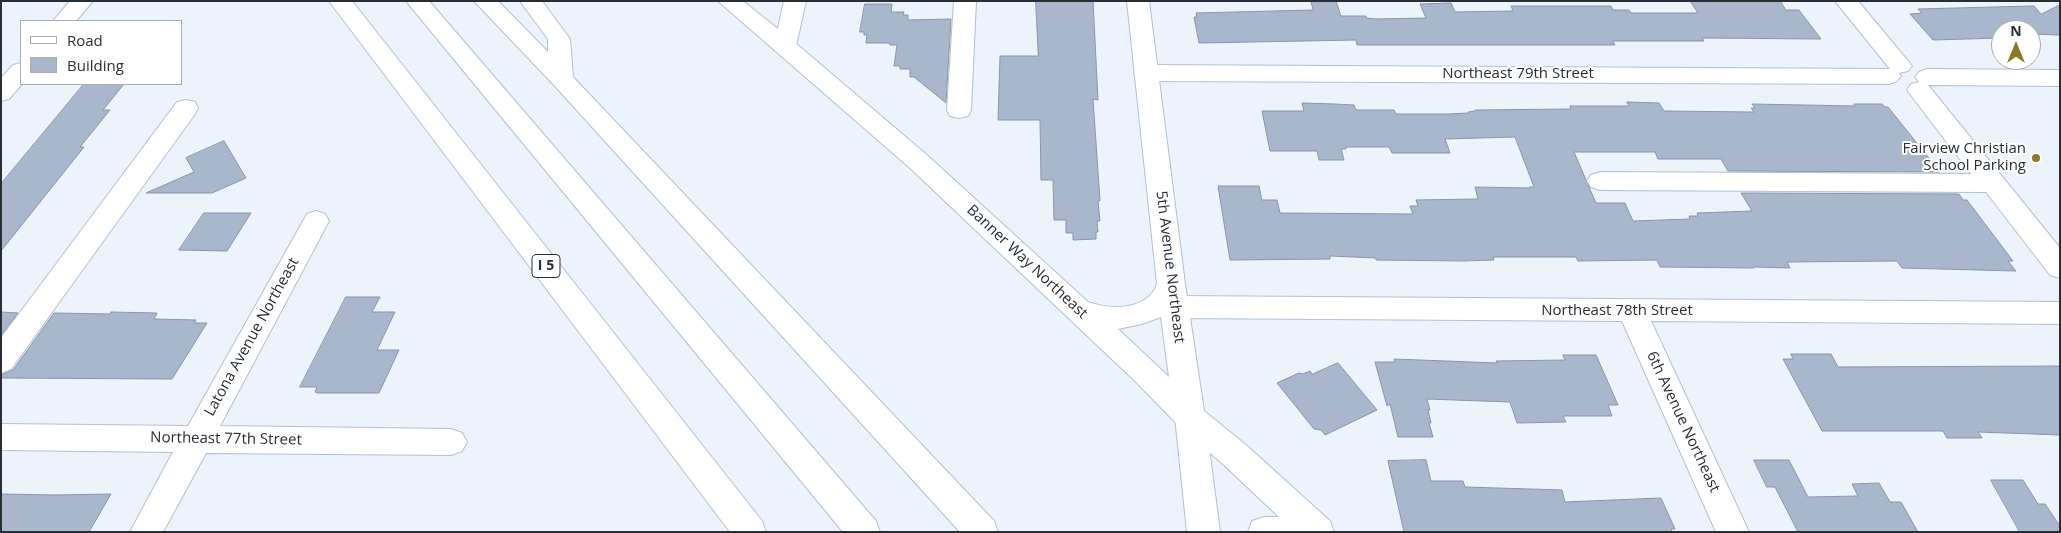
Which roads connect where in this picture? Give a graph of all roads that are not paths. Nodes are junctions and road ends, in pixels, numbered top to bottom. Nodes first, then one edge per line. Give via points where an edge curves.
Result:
1 (82, 1) edge
2 (340, 1) edge
3 (417, 1) edge
4 (485, 1) edge
5 (531, 1) edge
6 (730, 1) edge
7 (965, 1) edge
8 (1138, 1) edge
9 (1846, 1) edge
10 (794, 5) edge
11 (65, 20) edge
12 (785, 46) junction
13 (20, 71) edge
14 (1894, 71) junction
15 (1146, 73) junction
16 (2060, 78) edge
17 (561, 79) junction
18 (1923, 84) junction
19 (1, 93) edge
20 (186, 108) dead end
21 (959, 110) dead end
22 (1600, 181) dead end
23 (1993, 183) junction
24 (316, 221) dead end
25 (2060, 268) edge
26 (1172, 295) junction
27 (1078, 310) junction
28 (1632, 311) junction
29 (2060, 313) edge
30 (1, 361) edge
31 (1190, 417) junction
32 (1, 437) edge
33 (197, 438) junction
34 (451, 442) dead end
35 (146, 532) edge
36 (750, 532) edge
37 (864, 532) edge
38 (982, 532) edge
39 (1204, 532) edge
40 (1264, 532) edge
41 (1282, 532) edge
42 (1318, 532) edge
43 (1733, 532) edge

1 - 11 main road
2 - 36 main road, I 5
3 - 37 main road
4 - 17 main road
5 - 17 main road via 559,39
6 - 12 main road, Banner Way Northeast
7 - 21 main road
8 - 15 main road, 5th Avenue Northeast
9 - 14 main road
10 - 12 main road
12 - 27 main road, Banner Way Northeast via 919,162
13 - 19 main road
14 - 15 main road, Northeast 79th Street
14 - 18 main road via 1905,87
15 - 26 main road, 5th Avenue Northeast
16 - 18 main road
17 - 38 main road
18 - 23 main road
20 - 30 main road
22 - 23 main road
23 - 25 main road
24 - 33 main road, Latona Avenue Northeast
26 - 27 main road via 1153,307 1126,317 1097,317
26 - 28 main road, Northeast 78th Street
26 - 31 main road, 5th Avenue Northeast
27 - 31 main road, Banner Way Northeast
28 - 29 main road, Northeast 78th Street
28 - 43 main road, 6th Avenue Northeast
31 - 39 main road, 5th Avenue Northeast
31 - 42 main road, Banner Way Northeast
32 - 33 main road, Northeast 77th Street
33 - 34 main road, Northeast 77th Street
33 - 35 main road, Latona Avenue Northeast
40 - 41 main road

